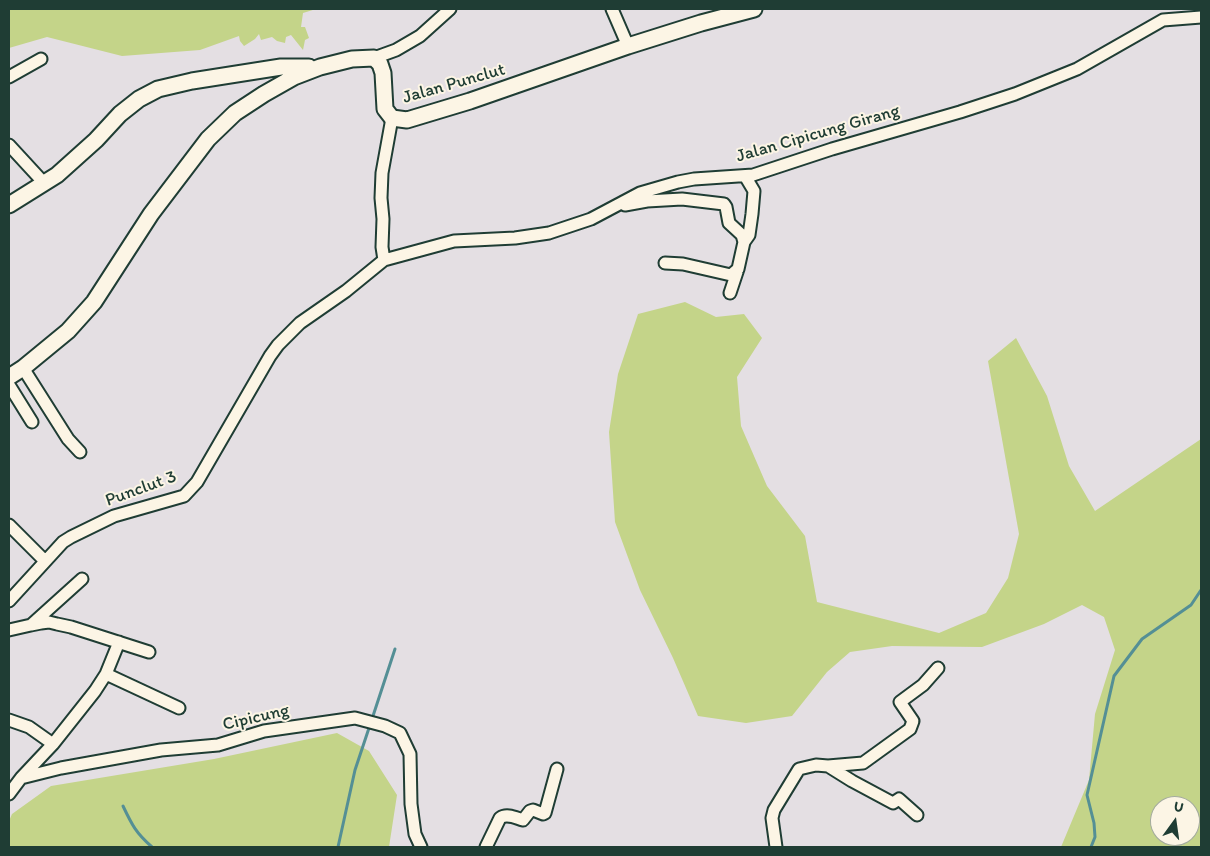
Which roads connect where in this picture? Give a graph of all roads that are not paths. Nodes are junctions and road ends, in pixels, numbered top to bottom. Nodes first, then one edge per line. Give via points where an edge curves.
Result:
1 (612, 9) edge
2 (754, 9) edge
3 (448, 10) edge
4 (1164, 15) edge
5 (1201, 18) edge
6 (628, 46) junction
7 (374, 58) junction
8 (41, 59) dead end
9 (320, 67) junction
10 (9, 77) edge
11 (392, 118) junction
12 (9, 145) edge
13 (745, 176) junction
14 (44, 183) junction
15 (9, 205) edge
16 (611, 208) junction
17 (744, 242) junction
18 (384, 260) junction
19 (665, 262) dead end
20 (738, 269) junction
21 (730, 293) dead end
22 (22, 368) junction
23 (9, 377) edge
24 (9, 385) edge
25 (32, 422) dead end
26 (80, 452) dead end
27 (9, 525) edge
28 (45, 561) junction
29 (82, 579) dead end
30 (9, 601) edge
31 (31, 625) junction
32 (9, 630) edge
33 (119, 642) junction
34 (150, 652) dead end
35 (938, 668) dead end
36 (106, 674) junction
37 (180, 708) dead end
38 (9, 720) edge
39 (53, 744) junction
40 (828, 766) junction
41 (557, 769) dead end
42 (21, 778) junction
43 (9, 794) edge
44 (917, 815) dead end
45 (421, 847) edge
46 (486, 847) edge
47 (776, 847) edge

1 - 6 street
2 - 6 main road, Jalan Punclut
3 - 7 street via 420,36
4 - 5 street
4 - 13 street, Jalan Cipicung Girang via 1077,68 1016,94
6 - 11 main road, Jalan Punclut via 470,101 407,120
7 - 9 main road via 352,59
7 - 11 main road, Jalan Punclut via 383,73 385,110
8 - 10 street
9 - 14 main road via 281,67 158,89 120,114 96,140
9 - 22 main road via 264,94 235,113 208,139 151,214 94,302 68,331
11 - 18 street via 380,198
12 - 14 street
13 - 16 street, Jalan Cipicung Girang via 678,182 640,193
13 - 17 street via 754,191 749,235
14 - 15 main road
16 - 17 street via 682,199 724,204 729,223 742,235
16 - 18 street, Jalan Cipicung Girang via 591,219 549,233 454,241
17 - 20 street
18 - 28 street, Punclut 3 via 300,323 278,345 197,482 184,496 114,516 71,536
19 - 20 street via 731,275
20 - 21 street
22 - 23 main road
22 - 26 street
24 - 25 street
27 - 28 street
28 - 30 street, Punclut 3
29 - 31 street
31 - 32 street
31 - 33 street via 49,622
33 - 34 street
33 - 36 street
35 - 40 street via 923,685 900,702 913,721 910,729 863,763
36 - 37 street
36 - 39 street
38 - 39 street via 29,727
39 - 42 street
40 - 44 street via 893,803 899,799
40 - 47 street via 816,765 799,770 774,810
41 - 46 street via 545,813 532,810 523,820 503,816
42 - 43 street
42 - 45 street, Cipicung via 161,750 218,745 264,731 355,718 400,733 410,754 411,804 415,834

